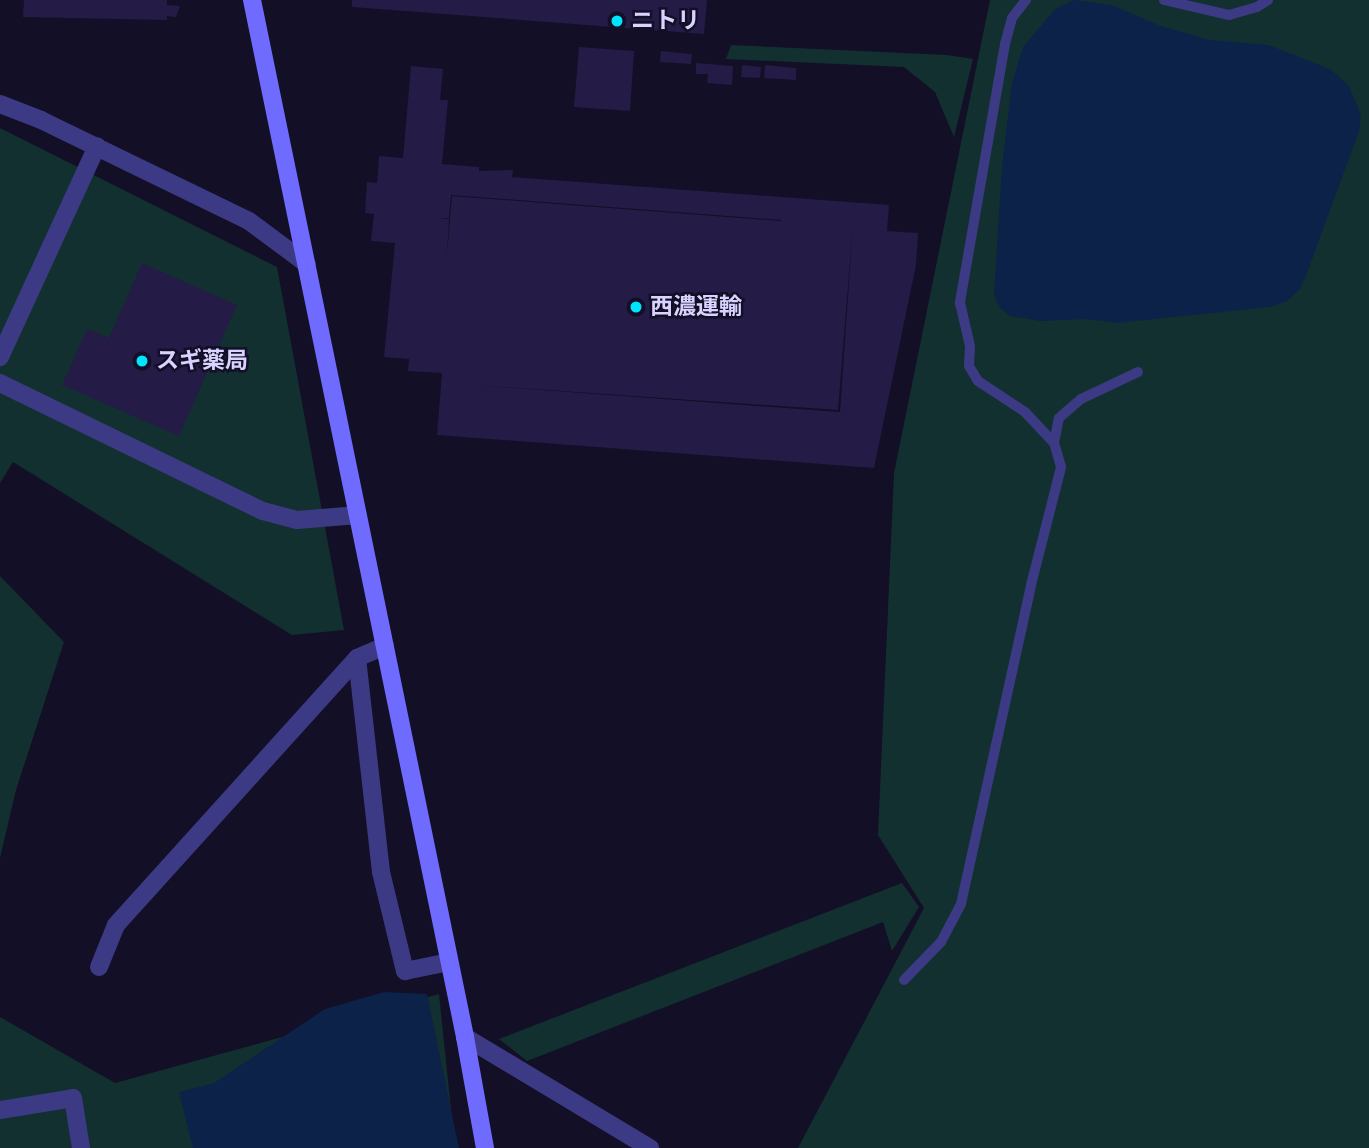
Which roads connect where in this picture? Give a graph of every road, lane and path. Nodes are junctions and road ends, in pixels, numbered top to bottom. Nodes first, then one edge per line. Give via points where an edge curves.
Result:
1 (252, 0) edge
2 (1026, 0) edge
3 (1164, 0) edge
4 (1268, 0) edge
5 (0, 104) edge
6 (97, 146) junction
7 (307, 264) junction
8 (0, 357) edge
9 (1138, 372) dead end
10 (0, 383) edge
11 (1054, 443) junction
12 (358, 515) junction
13 (384, 646) junction
14 (357, 658) junction
15 (449, 962) junction
16 (99, 967) dead end
17 (904, 980) dead end
18 (465, 1037) junction
19 (0, 1110) edge
20 (81, 1148) edge
21 (485, 1148) edge
22 (650, 1148) edge

1 - 7 street
2 - 11 lane via 1012,18 1005,44 960,303 970,346 969,366 978,381 1025,412
3 - 4 lane via 1229,15
5 - 6 street
6 - 7 street via 249,221
6 - 8 street
7 - 12 street
9 - 11 lane via 1081,398 1059,418
10 - 12 street via 263,511 297,520
11 - 17 lane via 1061,467 961,904 941,942
12 - 13 street
13 - 14 street
13 - 15 street
14 - 15 street via 381,872 405,971
14 - 16 street via 116,925
15 - 18 street
18 - 21 street
18 - 22 street
19 - 20 street via 73,1098

